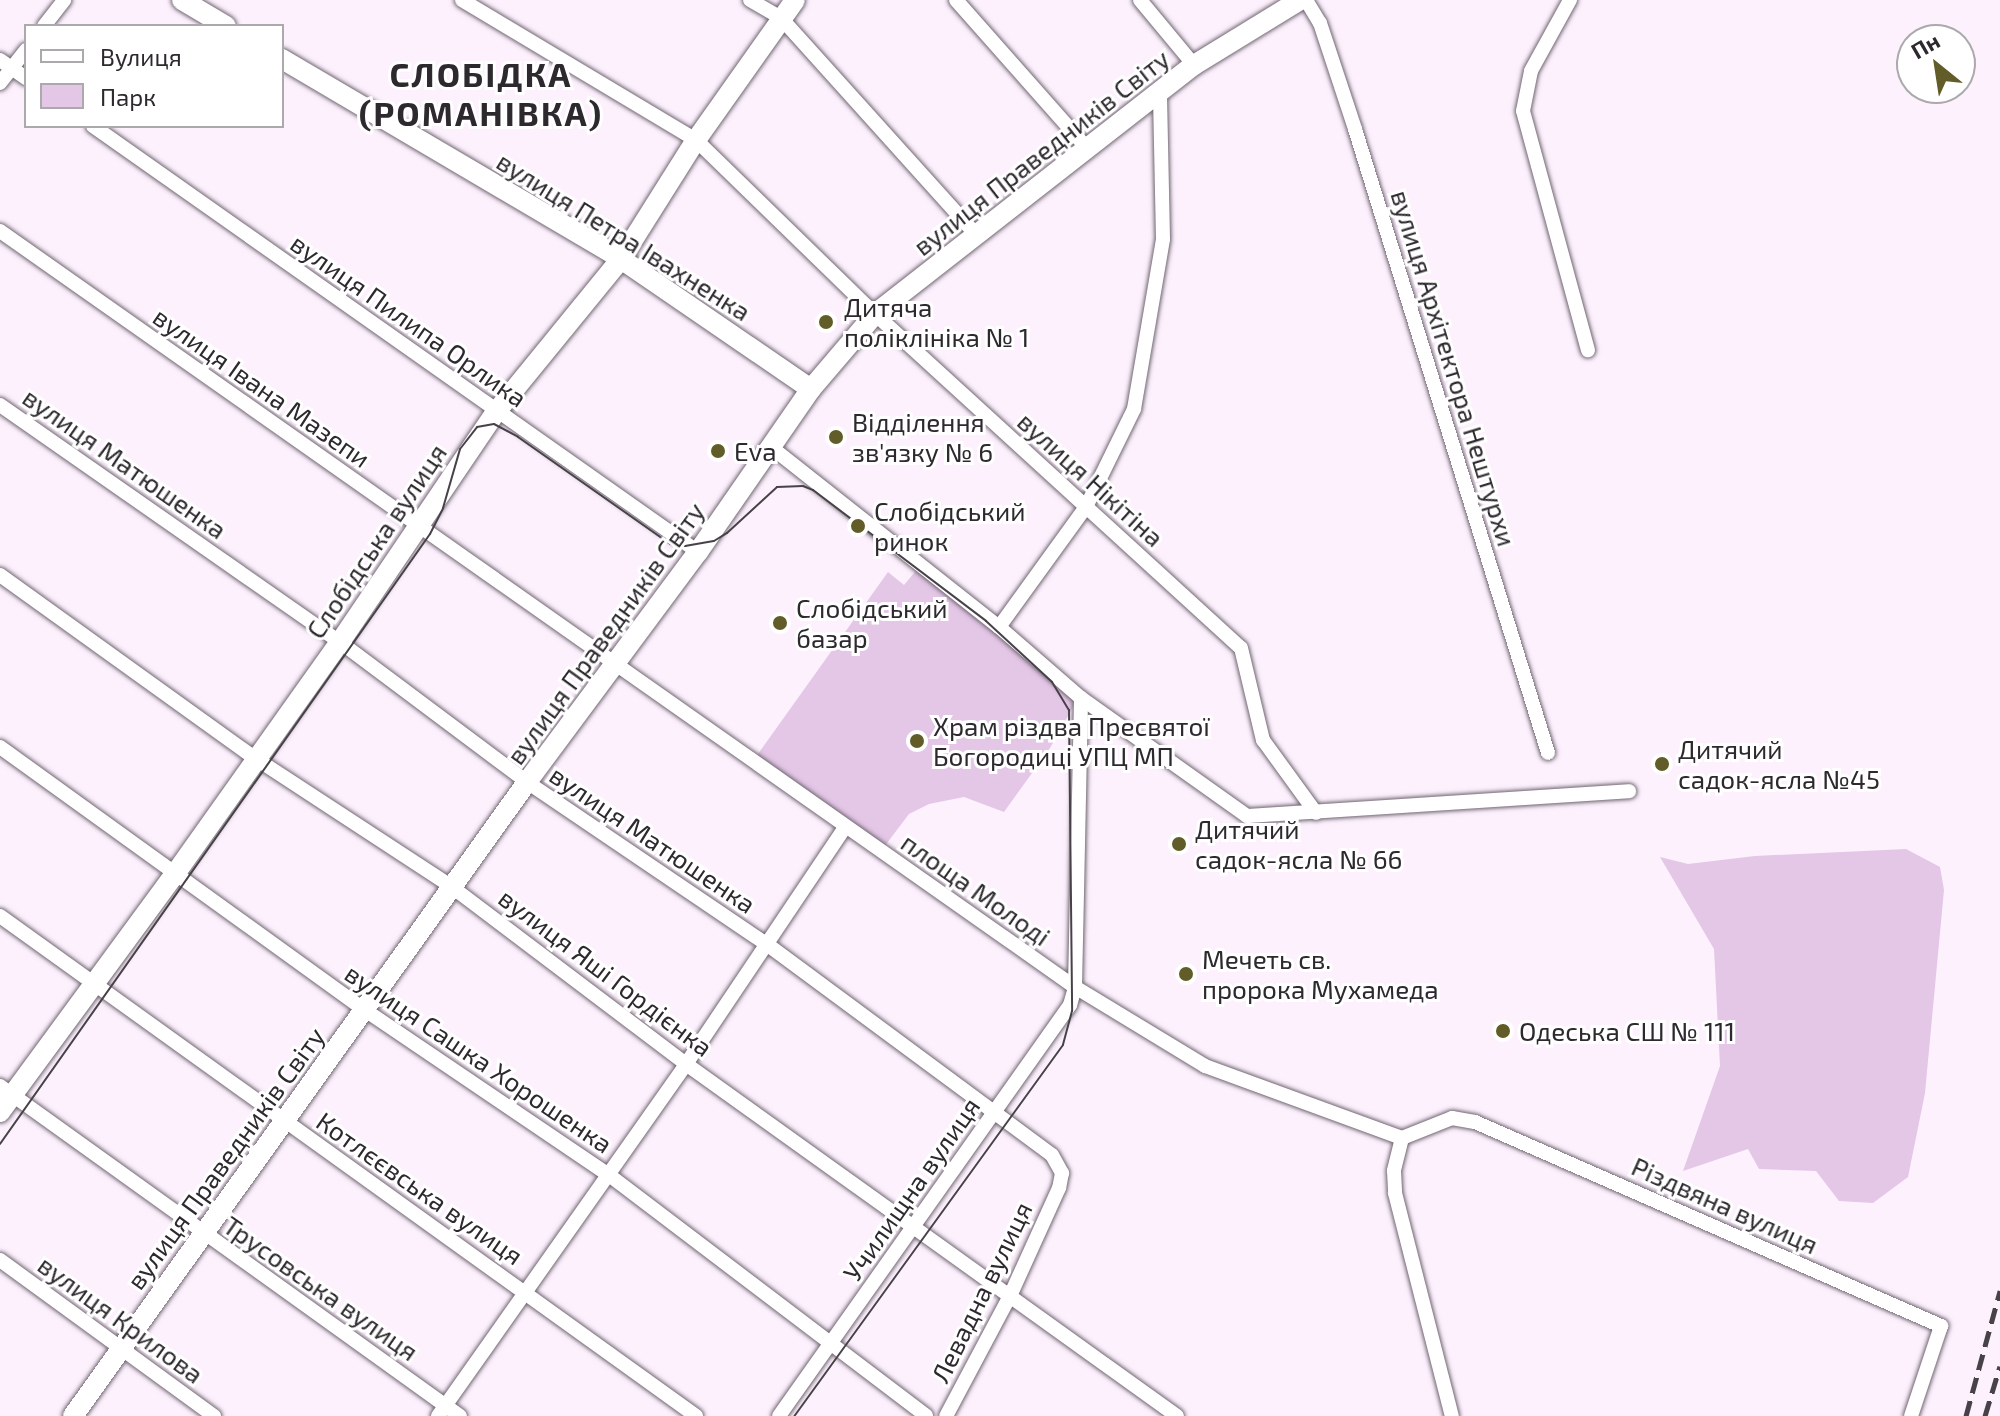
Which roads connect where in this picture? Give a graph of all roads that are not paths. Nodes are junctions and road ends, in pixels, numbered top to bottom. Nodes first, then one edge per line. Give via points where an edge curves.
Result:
1 (64, 0) edge
2 (182, 0) edge
3 (462, 0) edge
4 (750, 0) edge
5 (795, 0) edge
6 (956, 0) edge
7 (1140, 0) edge
8 (1303, 0) edge
9 (1570, 0) edge
10 (781, 18) junction
11 (46, 24) edge
12 (223, 24) edge
13 (24, 51) edge
14 (284, 60) edge
15 (6, 64) edge
16 (1194, 65) junction
17 (24, 77) edge
18 (0, 83) edge
19 (1160, 91) junction
20 (96, 128) edge
21 (696, 140) junction
22 (1088, 149) junction
23 (0, 231) edge
24 (977, 236) junction
25 (621, 259) junction
26 (875, 314) junction
27 (1588, 350) dead end
28 (811, 389) junction
29 (0, 405) edge
30 (496, 412) junction
31 (771, 447) junction
32 (1086, 507) junction
33 (418, 526) junction
34 (698, 552) junction
35 (0, 575) edge
36 (999, 627) junction
37 (340, 642) junction
38 (614, 664) junction
39 (1081, 698) junction
40 (0, 747) edge
41 (1548, 753) dead end
42 (255, 758) junction
43 (527, 782) junction
44 (1629, 791) dead end
45 (1316, 813) junction
46 (845, 827) junction
47 (175, 874) junction
48 (452, 887) junction
49 (0, 916) edge
50 (768, 945) junction
51 (93, 983) junction
52 (1075, 987) junction
53 (365, 1010) junction
54 (686, 1064) junction
55 (6, 1090) edge
56 (0, 1112) edge
57 (996, 1112) junction
58 (283, 1121) junction
59 (1402, 1138) junction
60 (609, 1175) junction
61 (1059, 1188) joint
62 (915, 1225) junction
63 (203, 1234) junction
64 (0, 1260) edge
65 (525, 1291) junction
66 (1011, 1294) junction
67 (831, 1343) junction
68 (119, 1348) junction
69 (441, 1411) edge
70 (73, 1416) edge
71 (214, 1416) edge
72 (460, 1416) edge
73 (696, 1416) edge
74 (779, 1416) edge
75 (926, 1416) edge
76 (946, 1416) edge
77 (1177, 1416) edge
78 (1452, 1416) edge
79 (1911, 1416) edge

1 - 11 street
2 - 12 main road
3 - 21 street, вулиця Нікітіна
4 - 10 street
5 - 10 main road, Слобідська вулиця
6 - 22 street
7 - 16 street
8 - 16 main road, вулиця Праведників Світу
8 - 41 street, вулиця Архітектора Нештурхи via 1320,23 1355,129
9 - 27 street via 1531,71 1523,111
10 - 21 main road, Слобідська вулиця
10 - 24 street
13 - 15 street
14 - 25 main road, вулиця Петра Івахненка
15 - 17 street
15 - 18 street
16 - 19 main road, вулиця Праведників Світу
19 - 22 main road, вулиця Праведників Світу
19 - 32 street via 1163,239 1134,409
20 - 30 street, вулиця Пилипа Орлика
21 - 25 main road, Слобідська вулиця
21 - 26 street, вулиця Нікітіна
22 - 24 main road, вулиця Праведників Світу
23 - 33 street, вулиця Івана Мазепи
24 - 26 main road, вулиця Праведників Світу
25 - 28 main road, вулиця Петра Івахненка
25 - 30 main road, Слобідська вулиця
26 - 28 main road, вулиця Праведників Світу
26 - 32 street, вулиця Нікітіна
28 - 31 main road, вулиця Праведників Світу
29 - 37 street, вулиця Матюшенка
30 - 33 main road, Слобідська вулиця
30 - 34 street, вулиця Пилипа Орлика
31 - 34 main road, вулиця Праведників Світу
31 - 36 street
32 - 36 street
32 - 45 street, вулиця Нікітіна via 1241,648 1263,740
33 - 37 main road, Слобідська вулиця
33 - 38 street, вулиця Івана Мазепи
34 - 38 main road, вулиця Праведників Світу
35 - 42 street, вулиця Яші Гордієнка
36 - 39 street
37 - 42 main road, Слобідська вулиця
37 - 43 street, вулиця Матюшенка
38 - 43 main road, вулиця Праведників Світу
38 - 46 street, площа Молоді
39 - 45 street via 1247,816
39 - 52 street, площа Молоді
40 - 47 street, вулиця Сашка Хорошенка
42 - 47 main road, Слобідська вулиця
42 - 48 street, вулиця Яші Гордієнка
43 - 48 main road, вулиця Праведників Світу
43 - 50 street, вулиця Матюшенка
44 - 45 street
46 - 50 street
46 - 52 street, площа Молоді
47 - 51 main road, Слобідська вулиця
47 - 53 street, вулиця Сашка Хорошенка
48 - 53 main road, вулиця Праведників Світу
48 - 54 street, вулиця Яші Гордієнка
49 - 51 street, Котлєєвська вулиця
50 - 54 street
50 - 57 street, вулиця Матюшенка
51 - 55 main road, Слобідська вулиця
51 - 58 street, Котлєєвська вулиця
52 - 57 street, Училищна вулиця via 1070,1005
52 - 59 street via 1205,1066
53 - 58 main road, вулиця Праведників Світу
53 - 60 street, вулиця Сашка Хорошенка
54 - 60 street
54 - 62 street, вулиця Яші Гордієнка
55 - 56 main road, Слобідська вулиця
55 - 63 street, Трусовська вулиця
57 - 61 street, вулиця Матюшенка via 1052,1155 1062,1173
57 - 62 street, Училищна вулиця
58 - 63 main road, вулиця Праведників Світу
58 - 65 street, Котлєєвська вулиця
59 - 78 street via 1395,1193
59 - 79 street, Різдвяна вулиця via 1452,1118 1475,1122 1941,1326
60 - 65 street
60 - 67 street, вулиця Сашка Хорошенка
61 - 66 street, Левадна вулиця
62 - 66 street, вулиця Яші Гордієнка
62 - 67 street, Училищна вулиця
63 - 68 main road, вулиця Праведників Світу
63 - 69 street, Трусовська вулиця
64 - 68 street, вулиця Крилова
65 - 69 street
65 - 73 street, Котлєєвська вулиця
66 - 76 street, Левадна вулиця
66 - 77 street, вулиця Яші Гордієнка
67 - 74 street, Училищна вулиця
67 - 75 street, вулиця Сашка Хорошенка
68 - 70 main road, вулиця Праведників Світу
68 - 71 street, вулиця Крилова
69 - 72 street, Трусовська вулиця

